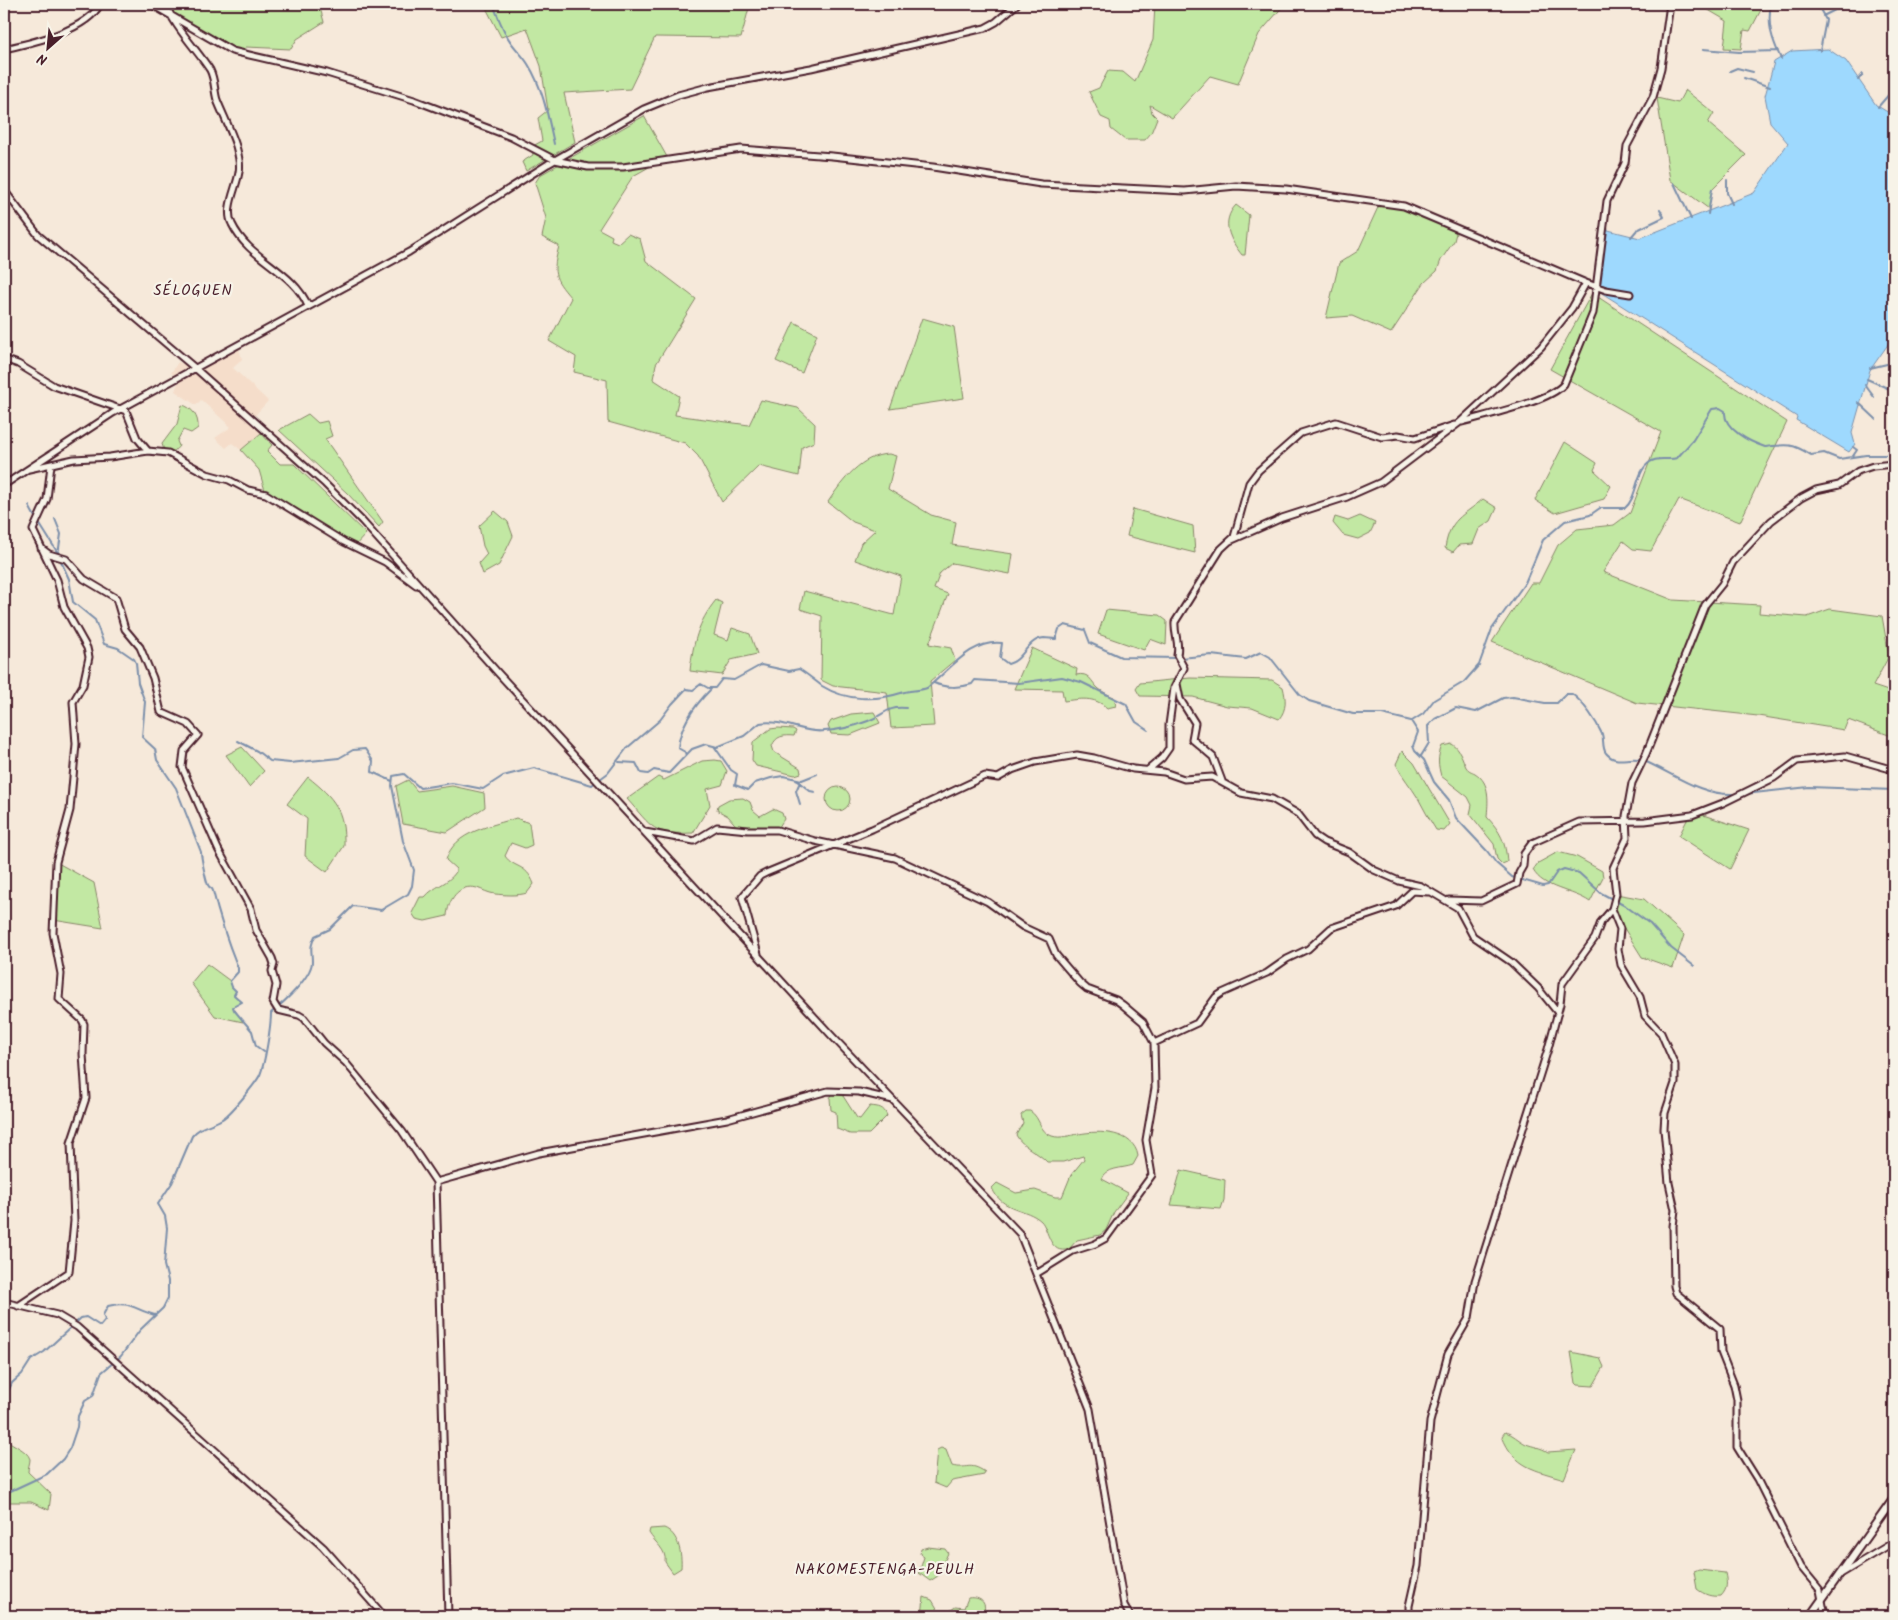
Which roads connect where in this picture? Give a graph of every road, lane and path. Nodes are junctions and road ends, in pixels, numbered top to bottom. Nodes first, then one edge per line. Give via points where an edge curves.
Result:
1 (100, 4) edge
2 (151, 4) edge
3 (166, 4) edge
4 (1017, 4) edge
5 (1670, 4) edge
6 (171, 15) junction
7 (4, 49) edge
8 (555, 160) junction
9 (4, 190) edge
10 (1586, 283) junction
11 (1595, 286) junction
12 (1630, 294) dead end
13 (308, 306) junction
14 (4, 359) edge
15 (196, 369) junction
16 (121, 408) junction
17 (1459, 423) junction
18 (148, 451) junction
19 (1894, 464) edge
20 (51, 465) junction
21 (26, 470) junction
22 (4, 485) edge
23 (1230, 541) junction
24 (41, 548) junction
25 (425, 591) junction
26 (1177, 683) junction
27 (1148, 770) junction
28 (1894, 770) edge
29 (1222, 781) junction
30 (1627, 822) junction
31 (644, 832) junction
32 (833, 844) junction
33 (1432, 892) junction
34 (1448, 900) junction
35 (1612, 909) junction
36 (759, 957) junction
37 (1558, 1013) junction
38 (1154, 1043) junction
39 (893, 1100) junction
40 (436, 1182) junction
41 (1036, 1274) junction
42 (4, 1302) edge
43 (18, 1306) junction
44 (1894, 1498) edge
45 (1894, 1542) edge
46 (1839, 1576) junction
47 (1822, 1600) junction
48 (384, 1616) edge
49 (448, 1616) edge
50 (1042, 1616) edge
51 (1083, 1616) edge
52 (1130, 1616) edge
53 (1409, 1616) edge
54 (1810, 1616) edge
55 (1825, 1616) edge

1 - 7 street via 82,22 29,44
2 - 6 street
3 - 6 street
4 - 8 street via 985,28 678,96 644,108
5 - 11 street via 1661,68 1652,97 1627,146 1624,163 1607,201
6 - 8 street via 232,51 327,73 414,100 511,137
6 - 13 street via 211,73 217,98 236,145 240,167 231,205 231,222 240,237 266,264 293,282
8 - 10 street via 588,166 623,167 741,149 933,167 1041,184 1185,191 1236,186 1286,189 1404,206
8 - 13 street via 409,252
9 - 15 street via 38,235
10 - 11 street
10 - 17 street via 1572,308 1541,347
11 - 12 street
11 - 17 street via 1592,312 1578,354 1562,387 1519,406
13 - 15 street
14 - 16 street via 54,386 88,400
15 - 16 street
15 - 25 street via 325,484
16 - 18 street via 129,416 137,438
16 - 21 street
17 - 23 street via 1380,482
17 - 23 street via 1414,438 1382,437 1336,422 1307,430 1258,471 1250,483
18 - 20 street via 74,459
18 - 25 street via 168,453 207,474 266,494 344,542 385,562
19 - 30 street via 1858,471 1839,485 1816,490 1801,498 1771,521 1733,562 1722,584 1705,605 1632,783
20 - 21 street
20 - 24 street via 47,499 33,530
21 - 22 street
23 - 26 street via 1221,549 1174,622 1180,647 1177,656 1184,668
24 - 40 street via 66,559 84,579 116,598 125,630 140,647 150,671 161,712 188,724 198,735 184,751 182,767 218,849 251,909 256,930 272,958 276,985 274,1002 278,1010 304,1018 324,1044 346,1062 402,1131
24 - 43 street via 57,580 64,607 87,648 89,658 83,685 74,702 76,744 70,810 56,862 53,908 53,933 61,974 59,999 84,1024 86,1098 71,1143 74,1221 69,1272
25 - 31 street
26 - 27 street via 1169,725 1169,748
26 - 29 street via 1180,699 1195,723 1192,739 1213,757
27 - 29 street via 1184,779
27 - 32 street via 1077,755 1035,762 998,778 985,776
28 - 30 street via 1845,756 1797,760 1774,778 1692,815
29 - 33 street via 1236,791 1272,799 1292,810 1320,839 1349,852 1374,870
30 - 34 street via 1579,822 1550,834 1532,842 1526,849 1517,884 1481,901
30 - 35 street via 1627,838 1613,868 1616,894
31 - 32 street via 694,841 717,827 777,830
31 - 36 street
32 - 36 street via 760,876 744,893 743,906
32 - 38 street via 904,862 988,902 1023,927 1046,936 1060,959 1087,989 1123,1005 1142,1022
33 - 34 street
33 - 38 street via 1412,892 1396,906 1331,928 1308,949 1216,997 1197,1023
34 - 37 street via 1463,913 1473,936 1511,962
35 - 37 street via 1562,984
35 - 47 street via 1620,929 1618,949 1621,965 1640,997 1644,1016 1661,1032 1675,1065 1675,1083 1665,1113 1664,1129 1675,1210 1672,1226 1676,1293 1720,1329 1721,1352 1737,1400 1737,1447 1757,1479 1801,1567 1820,1590
36 - 39 street
37 - 53 street via 1475,1281 1469,1318 1448,1354 1430,1422 1418,1566 1408,1606
38 - 41 street via 1155,1088 1146,1140 1152,1175 1106,1238 1073,1251
39 - 40 street via 859,1092 828,1091 727,1119 539,1153
39 - 41 street via 1020,1234
40 - 49 street
41 - 52 street via 1090,1409 1124,1605
42 - 43 street
43 - 48 street via 57,1315 77,1327 323,1547
44 - 46 street
45 - 46 street
46 - 47 street
47 - 54 street
47 - 55 street
50 - 51 street

